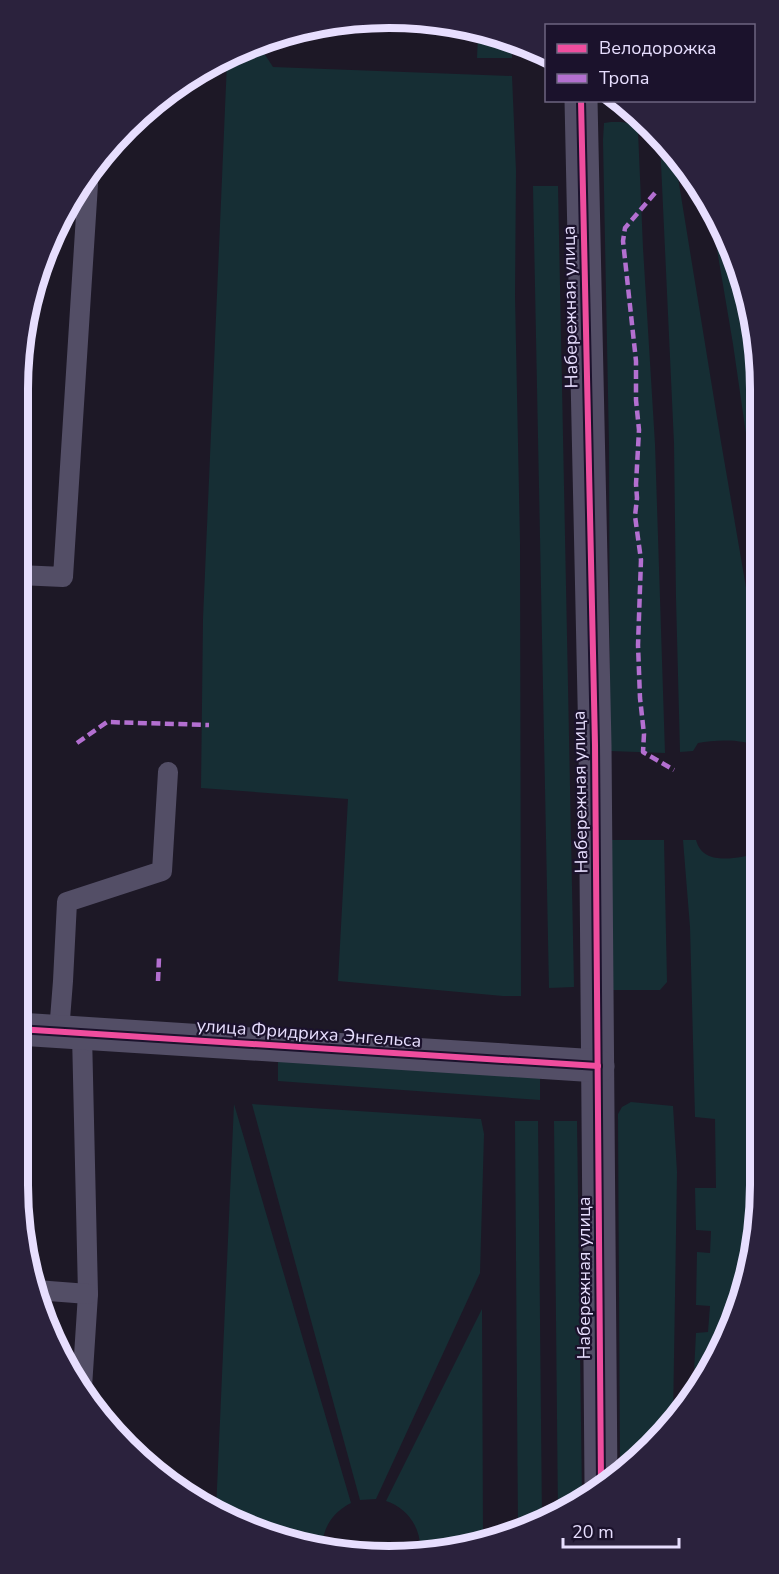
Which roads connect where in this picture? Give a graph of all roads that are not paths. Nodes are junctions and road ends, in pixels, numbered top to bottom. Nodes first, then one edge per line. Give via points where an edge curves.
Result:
1 (581, 102) edge
2 (88, 191) edge
3 (28, 575) edge
4 (168, 772) dead end
5 (28, 1030) edge
6 (70, 1033) junction
7 (598, 1066) junction
8 (45, 1291) edge
9 (88, 1294) junction
10 (83, 1375) edge
11 (601, 1477) edge

1 - 7 street, Набережная улица via 596,745
2 - 3 lane via 63,577
4 - 6 lane via 162,871 67,902 63,981
5 - 6 street, улица Фридриха Энгельса
6 - 7 street, улица Фридриха Энгельса
6 - 9 lane
7 - 11 street, Набережная улица
8 - 9 lane
9 - 10 lane

